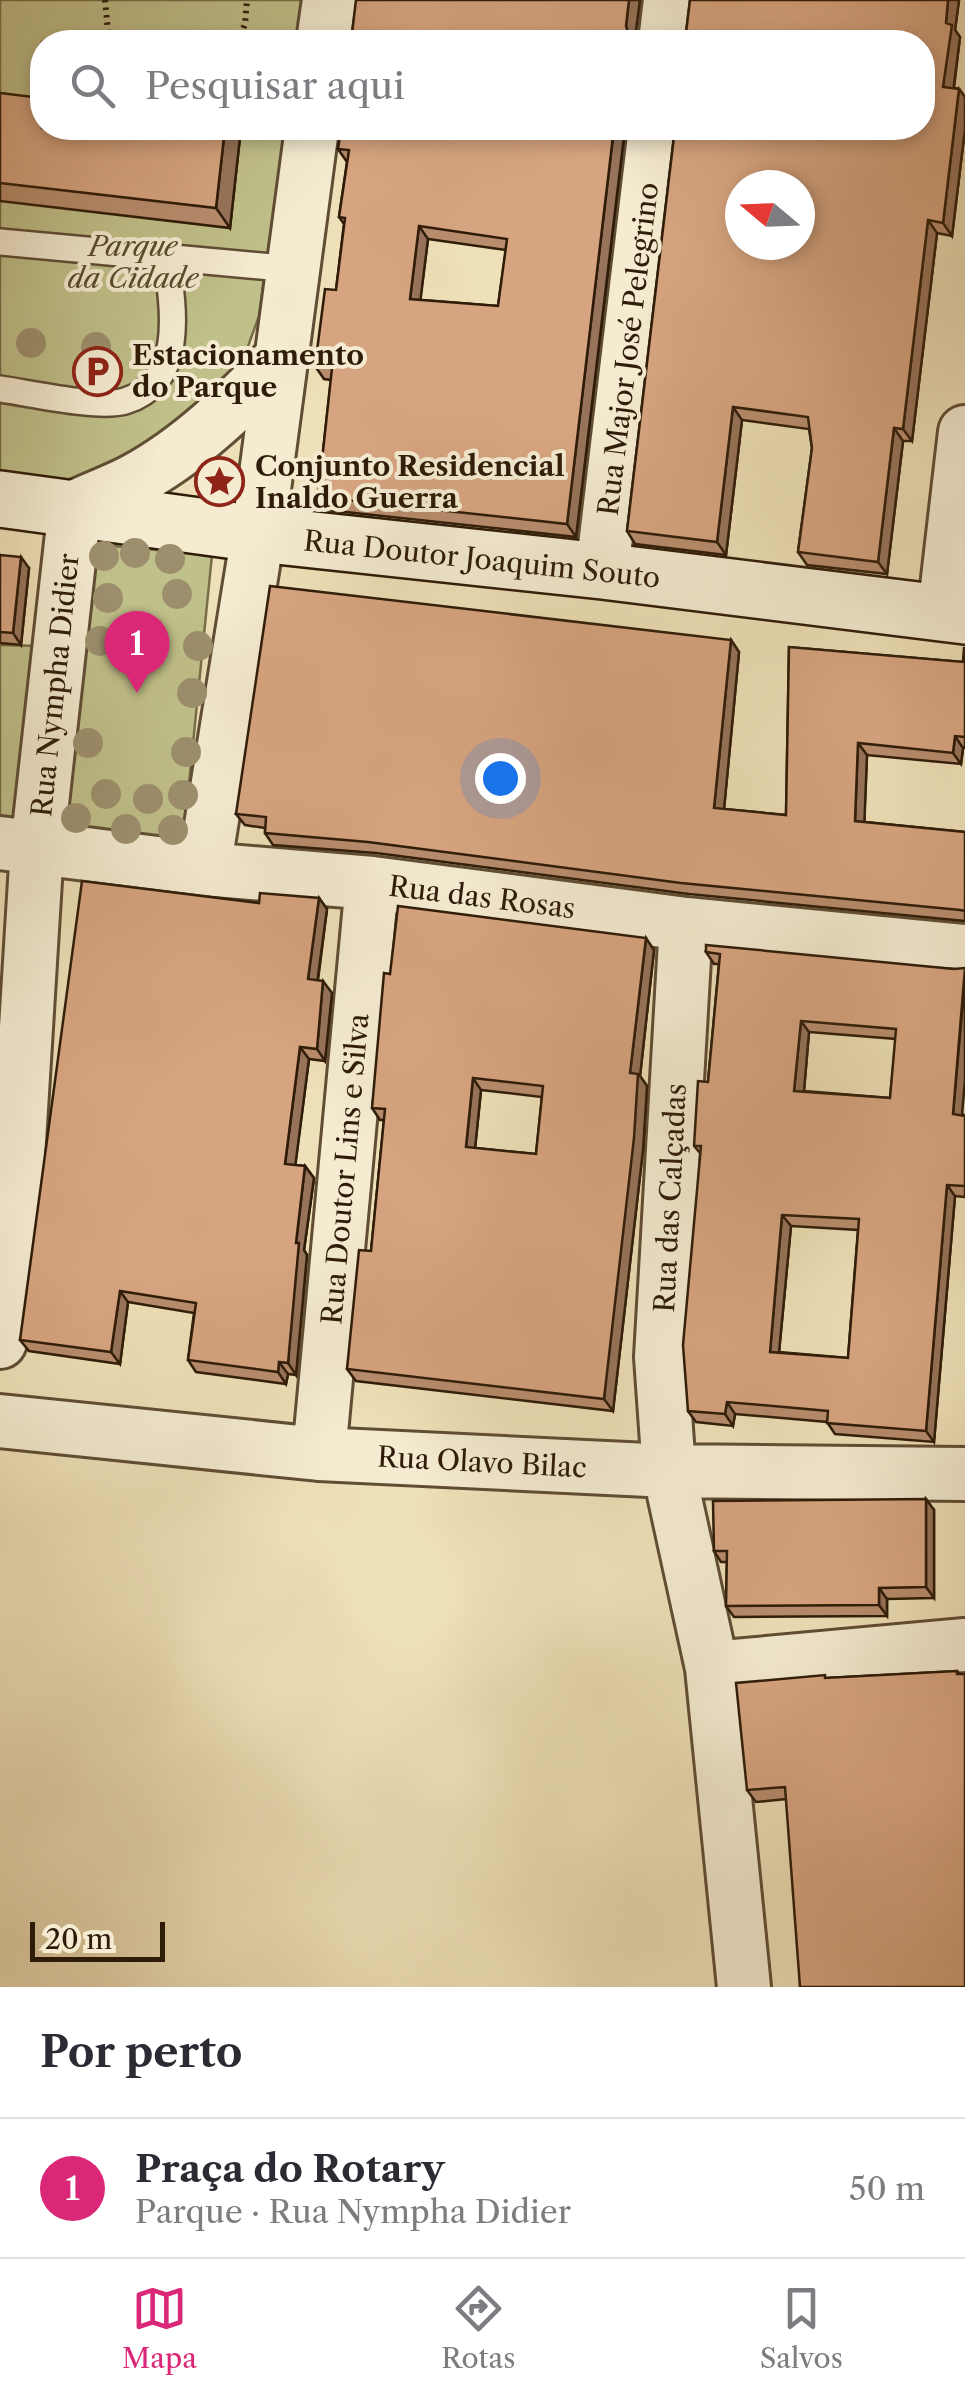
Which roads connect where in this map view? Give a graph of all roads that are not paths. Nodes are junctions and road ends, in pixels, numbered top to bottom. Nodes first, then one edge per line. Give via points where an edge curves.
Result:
1 (329, 0) edge
2 (670, 0) edge
3 (325, 30) edge
4 (666, 30) edge
5 (310, 140) edge
6 (653, 140) edge
7 (0, 242) edge
8 (166, 257) junction
9 (293, 270) junction
10 (284, 355) junction
11 (0, 390) edge
12 (965, 432) edge
13 (0, 499) edge
14 (75, 507) junction
15 (258, 534) junction
16 (602, 570) junction
17 (954, 614) edge
18 (19, 846) edge
19 (204, 868) junction
20 (372, 883) junction
21 (686, 924) junction
22 (965, 950) edge
23 (7, 1207) edge
24 (0, 1342) edge
25 (0, 1421) edge
26 (318, 1454) junction
27 (669, 1472) junction
28 (965, 1474) edge
29 (965, 1645) edge
30 (712, 1668) junction
31 (744, 1987) edge

1 - 3 street
2 - 4 street
5 - 9 street
6 - 16 street, Rua Major José Pelegrino
7 - 8 lane
8 - 9 lane
8 - 11 lane via 175,316 165,366 145,391 102,403
9 - 10 street
10 - 14 street via 188,444 134,480
10 - 15 street
12 - 17 street
13 - 14 street, Rua Doutor Joaquim Souto
14 - 15 street, Rua Doutor Joaquim Souto
14 - 18 street, Rua Nympha Didier
15 - 16 street, Rua Doutor Joaquim Souto
15 - 19 street
16 - 17 street, Rua Doutor Joaquim Souto
18 - 19 street, Rua das Rosas
18 - 23 street, Rua Nympha Didier
19 - 20 street, Rua das Rosas
20 - 21 street, Rua das Rosas
20 - 26 street, Rua Doutor Lins e Silva
21 - 22 street, Rua das Rosas
21 - 27 street, Rua das Calçadas via 661,1357
23 - 24 street, Rua Nympha Didier
25 - 26 street, Rua Olavo Bilac
26 - 27 street, Rua Olavo Bilac
27 - 28 street, Rua Olavo Bilac
27 - 30 street, Rua das Calçadas
29 - 30 street
30 - 31 street, Rua das Calçadas

